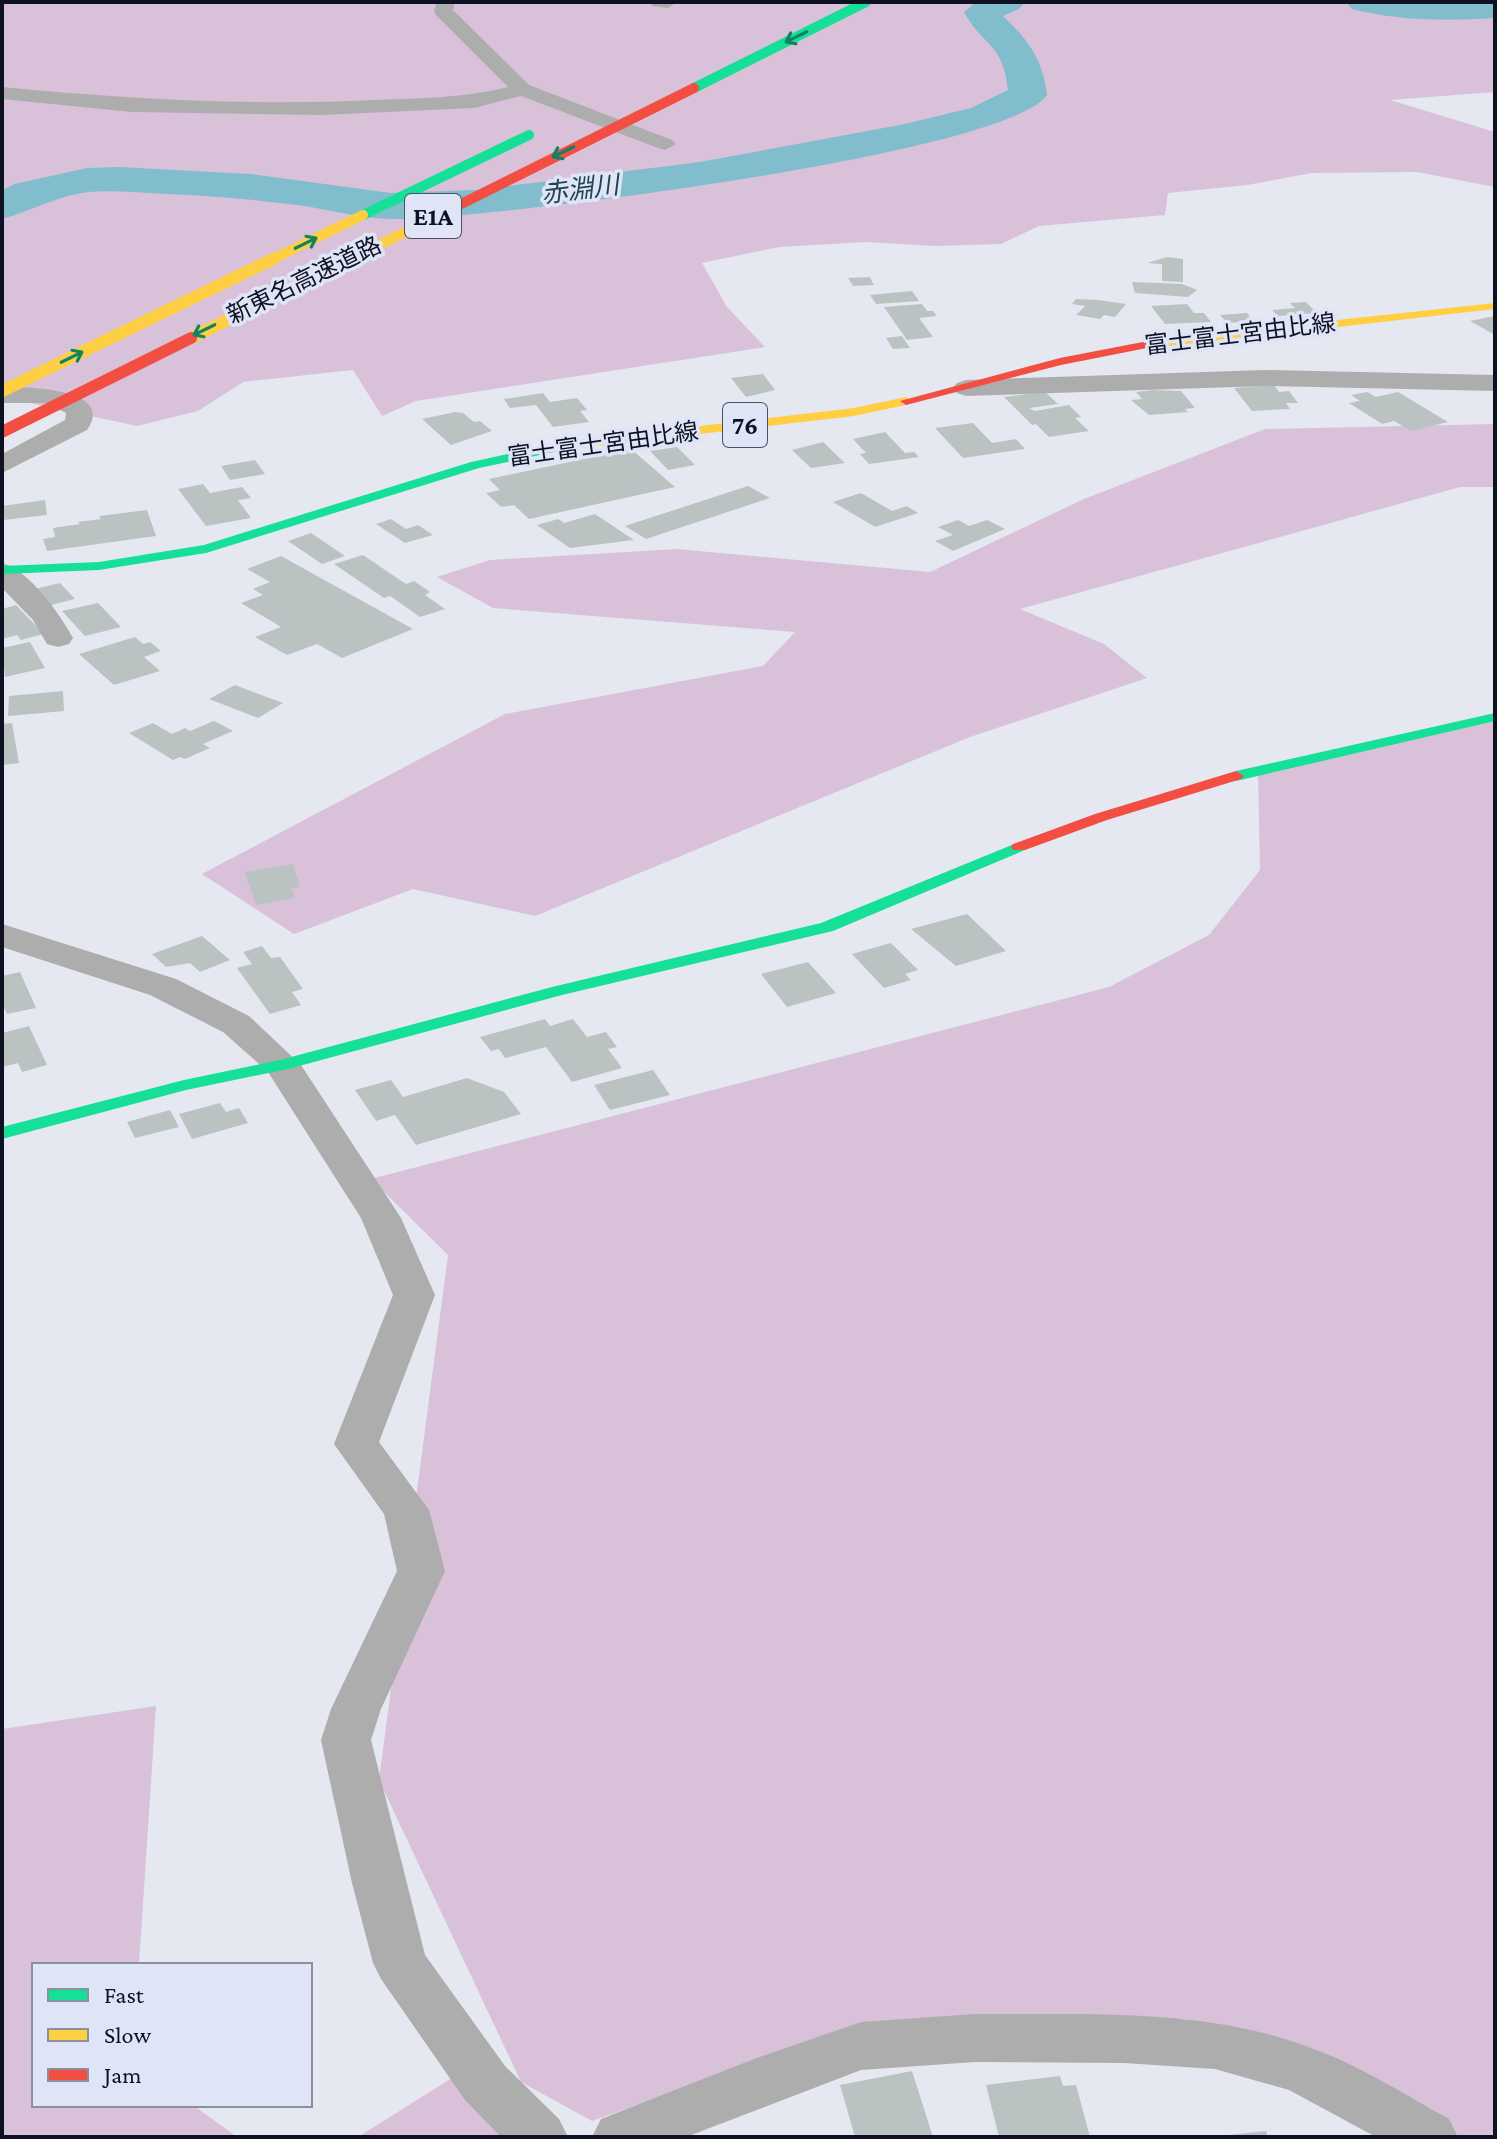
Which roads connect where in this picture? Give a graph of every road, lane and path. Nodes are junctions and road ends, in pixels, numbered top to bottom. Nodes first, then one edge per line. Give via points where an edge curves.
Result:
1 (446, 2) edge
2 (659, 2) edge
3 (668, 2) edge
4 (866, 2) edge
5 (522, 89) junction
6 (2, 93) edge
7 (602, 99) dead end
8 (665, 144) dead end
9 (1495, 306) edge
10 (1075, 357) junction
11 (1495, 383) edge
12 (1097, 384) junction
13 (966, 388) junction
14 (2, 393) edge
15 (2, 432) edge
16 (2, 465) edge
17 (2, 571) edge
18 (58, 638) dead end
19 (1495, 717) edge
20 (2, 935) edge
21 (282, 1065) junction
22 (2, 1133) edge
23 (539, 2137) edge
24 (621, 2137) edge
25 (1429, 2137) edge

1 - 5 street via 443,11
2 - 3 street
4 -> 15 main road, 新東名高速道路 / E1A, bridge
5 - 6 street via 474,102 321,109 132,106
5 - 8 street
14 -> 7 main road, 新東名高速道路 / E1A, bridge
9 - 10 main road, 富士富士宮由比線 / 76 via 1216,335
10 - 12 street
10 - 13 main road, 富士富士宮由比線 / 76
11 - 12 street via 1265,378
12 - 13 street
13 - 17 main road, 富士富士宮由比線 / 76 via 854,412 583,442 476,465 272,531 180,554 99,566
14 - 16 street via 50,395 79,409 78,424
17 - 18 street via 46,616
19 - 21 main road via 1244,773 1101,817 827,927
20 - 21 street via 163,987 236,1024
21 - 22 main road
21 - 23 street via 381,1218 414,1295 356,1444 406,1510 421,1571 346,1740 357,1802 400,1963 485,2083
24 - 25 street via 861,2046 990,2038 1215,2045 1303,2069

